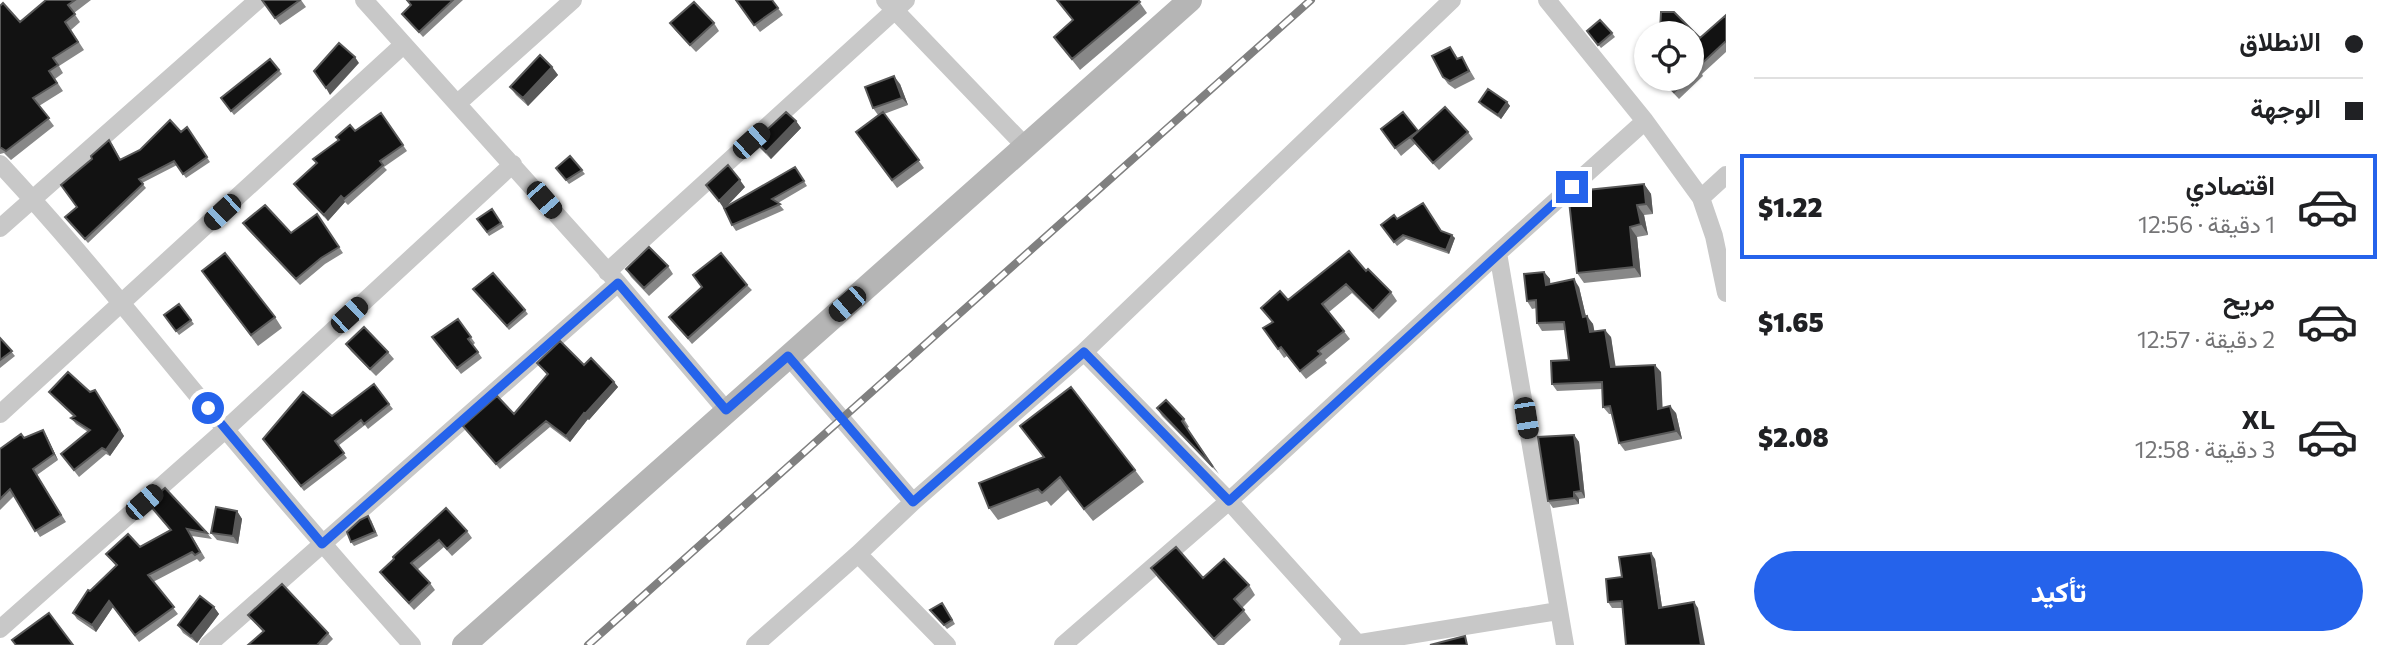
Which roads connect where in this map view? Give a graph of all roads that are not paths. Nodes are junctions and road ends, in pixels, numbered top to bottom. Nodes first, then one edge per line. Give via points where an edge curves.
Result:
1 (258, 0) edge
2 (364, 0) edge
3 (573, 0) edge
4 (1190, 0) edge
5 (1452, 0) edge
6 (1547, 0) edge
7 (895, 4) edge
8 (403, 45) junction
9 (458, 103) junction
10 (1644, 121) junction
11 (1026, 147) junction
12 (0, 164) edge
13 (513, 164) junction
14 (1726, 175) edge
15 (1701, 198) junction
16 (32, 199) junction
17 (0, 228) edge
18 (1498, 253) junction
19 (1722, 260) edge
20 (612, 277) junction
21 (1726, 293) edge
22 (122, 304) junction
23 (1084, 352) junction
24 (788, 356) junction
25 (726, 410) junction
26 (0, 414) edge
27 (226, 429) junction
28 (1229, 501) junction
29 (913, 502) junction
30 (322, 544) junction
31 (858, 554) junction
32 (1558, 611) junction
33 (0, 629) edge
34 (1352, 644) edge
35 (208, 645) edge
36 (412, 645) edge
37 (464, 645) edge
38 (755, 645) edge
39 (947, 645) edge
40 (1063, 645) edge
41 (1565, 645) edge

1 - 16 street
2 - 8 street
3 - 9 street
4 - 11 main road
5 - 23 street
6 - 10 street
7 - 11 street
7 - 20 street
8 - 9 street
8 - 22 street
9 - 13 street
10 - 15 street
10 - 18 street
11 - 24 main road
12 - 16 street
13 - 20 street
13 - 27 street
14 - 15 street
15 - 19 street
16 - 17 street
16 - 22 street
18 - 28 street
18 - 32 street
19 - 21 street
20 - 25 street
20 - 30 street
22 - 26 street
22 - 27 street
23 - 28 street
23 - 29 street
24 - 25 main road
24 - 29 street
25 - 37 main road
27 - 30 street
27 - 33 street
28 - 34 street
28 - 40 street
29 - 31 street
30 - 35 street
30 - 36 street
31 - 38 street
31 - 39 street
32 - 34 street
32 - 41 street

